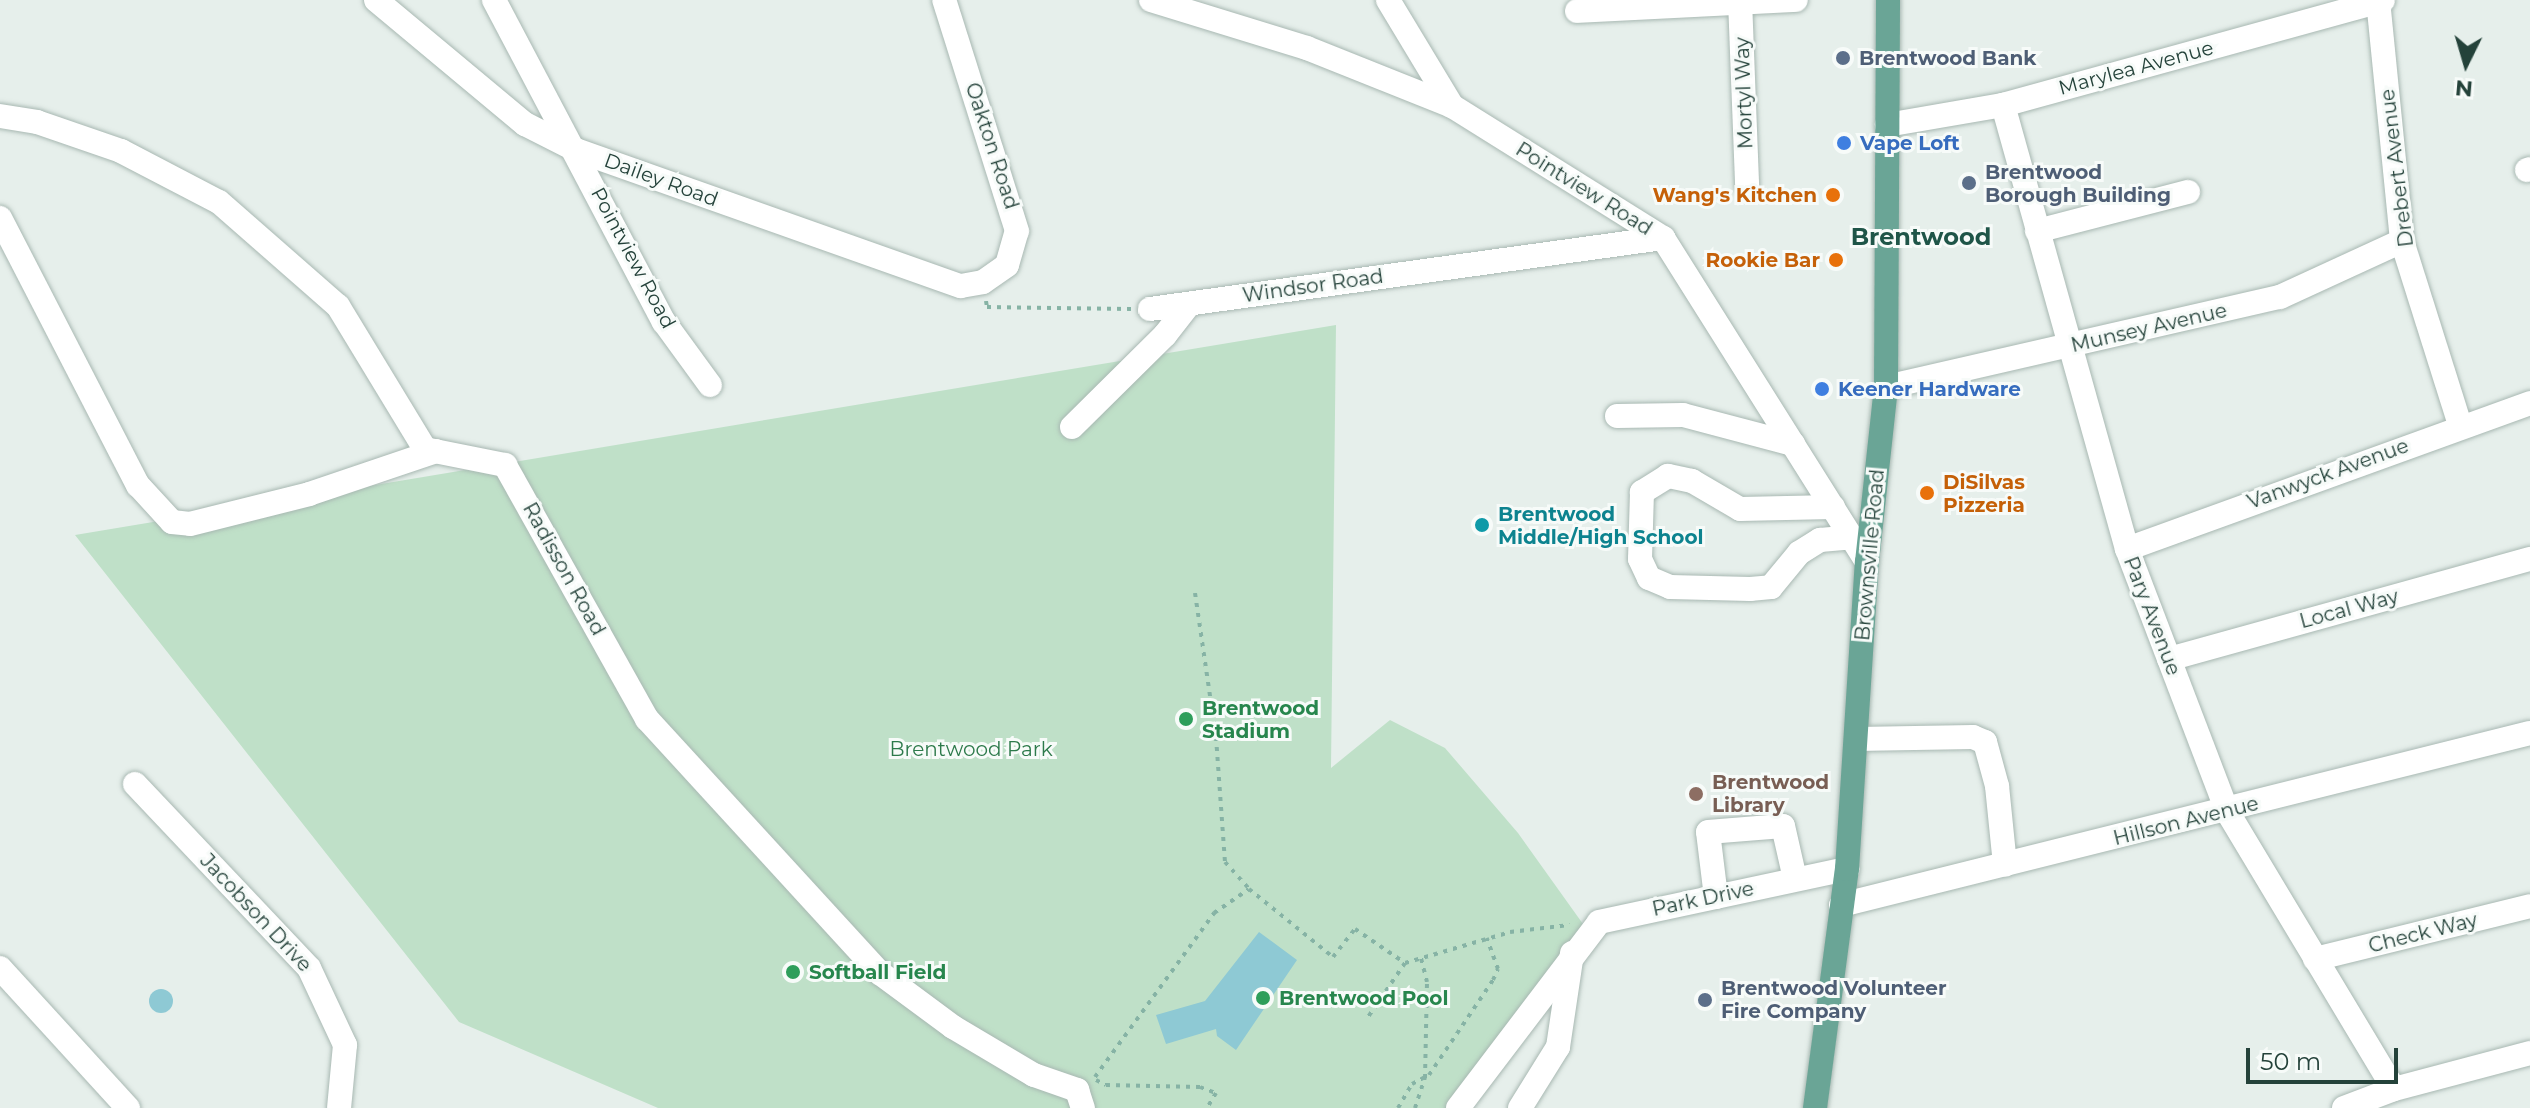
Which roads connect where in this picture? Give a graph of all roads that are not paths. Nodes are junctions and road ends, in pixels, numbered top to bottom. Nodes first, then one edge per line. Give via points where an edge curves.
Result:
1 (376, 0) edge
2 (494, 0) edge
3 (944, 0) edge
4 (1151, 0) edge
5 (1388, 0) edge
6 (1796, 0) edge
7 (1888, 0) edge
8 (2380, 1) edge
9 (1740, 2) edge
10 (1577, 11) dead end
11 (2003, 105) junction
12 (1452, 106) junction
13 (0, 116) edge
14 (1887, 125) junction
15 (576, 150) junction
16 (1747, 186) dead end
17 (2188, 192) dead end
18 (0, 218) edge
19 (2037, 231) junction
20 (1663, 238) junction
21 (2402, 241) junction
22 (983, 282) joint
23 (1189, 304) junction
24 (1150, 309) road end
25 (2068, 347) junction
26 (710, 385) dead end
27 (1886, 387) junction
28 (2530, 403) edge
29 (1617, 416) dead end
30 (2460, 425) junction
31 (1072, 427) dead end
32 (1793, 444) junction
33 (436, 451) junction
34 (1833, 507) junction
35 (1852, 537) junction
36 (2127, 549) junction
37 (2530, 559) edge
38 (1867, 562) junction
39 (2169, 659) junction
40 (2530, 733) edge
41 (1856, 739) junction
42 (135, 784) dead end
43 (2227, 811) junction
44 (2005, 865) junction
45 (1847, 869) junction
46 (1795, 879) junction
47 (1716, 897) junction
48 (1841, 905) junction
49 (2530, 906) edge
50 (1572, 953) junction
51 (2315, 959) junction
52 (0, 968) edge
53 (2530, 1053) edge
54 (2394, 1089) junction
55 (1084, 1092) edge
56 (128, 1108) edge
57 (339, 1108) edge
58 (1458, 1108) edge
59 (1520, 1108) edge
60 (1815, 1108) edge
61 (2344, 1108) edge

1 - 15 street, Dailey Road via 525,124
2 - 15 street, Pointview Road
3 - 22 street, Oakton Road via 1017,231 1007,265
4 - 12 street, Pointview Road via 1307,48
5 - 12 street
6 - 9 street
7 - 14 main road, Brownsville Road
8 - 11 street, Marylea Avenue
8 - 21 street, Drebert Avenue
9 - 10 street
9 - 16 street, Mortyl Way
11 - 14 street, Marylea Avenue
11 - 19 street, Pary Avenue
12 - 20 street, Pointview Road
13 - 33 street via 37,122 121,151 219,202 338,306 425,449
14 - 27 main road, Brownsville Road
15 - 22 street, Dailey Road via 942,281 961,286
15 - 26 street, Pointview Road via 664,322
17 - 19 street
18 - 33 street via 127,463 158,511 172,522 190,524 322,490
19 - 25 street, Pary Avenue
20 - 23 street, Windsor Road
20 - 32 street, Pointview Road
21 - 25 street, Munsey Avenue via 2280,297
21 - 30 street, Drebert Avenue
23 - 24 street, Windsor Road
23 - 31 street
25 - 27 street, Munsey Avenue
25 - 36 street, Pary Avenue
27 - 38 main road, Brownsville Road
28 - 30 street, Vanwyck Avenue
29 - 32 street via 1683,415
30 - 36 street, Vanwyck Avenue
32 - 34 street, Pointview Road
33 - 55 street, Radisson Road via 505,465 647,719 880,973 953,1027 1034,1075
34 - 35 street, Pointview Road
34 - 35 street via 1740,509 1692,481 1668,476 1642,492 1640,559 1649,578 1670,587 1771,587 1799,553 1820,540
35 - 38 street, Pointview Road
36 - 39 street, Pary Avenue
37 - 39 street, Local Way
38 - 41 main road, Brownsville Road
39 - 43 street, Pary Avenue
40 - 43 street, Hillson Avenue
41 - 44 street via 1973,737 1985,742 1997,786
41 - 45 main road, Brownsville Road
42 - 57 street, Jacobson Drive via 309,968 345,1045
43 - 44 street, Hillson Avenue
43 - 51 street, Pary Avenue
44 - 48 street, Hillson Avenue
45 - 46 street, Park Drive
45 - 48 main road, Brownsville Road
46 - 47 street, Park Drive
46 - 47 street via 1783,826 1708,832
47 - 50 street, Park Drive via 1599,922
48 - 60 main road, Brownsville Road
49 - 51 street, Check Way
50 - 58 street
50 - 59 street via 1558,1047
51 - 54 street, Pary Avenue
52 - 56 street
53 - 54 street
54 - 61 street

